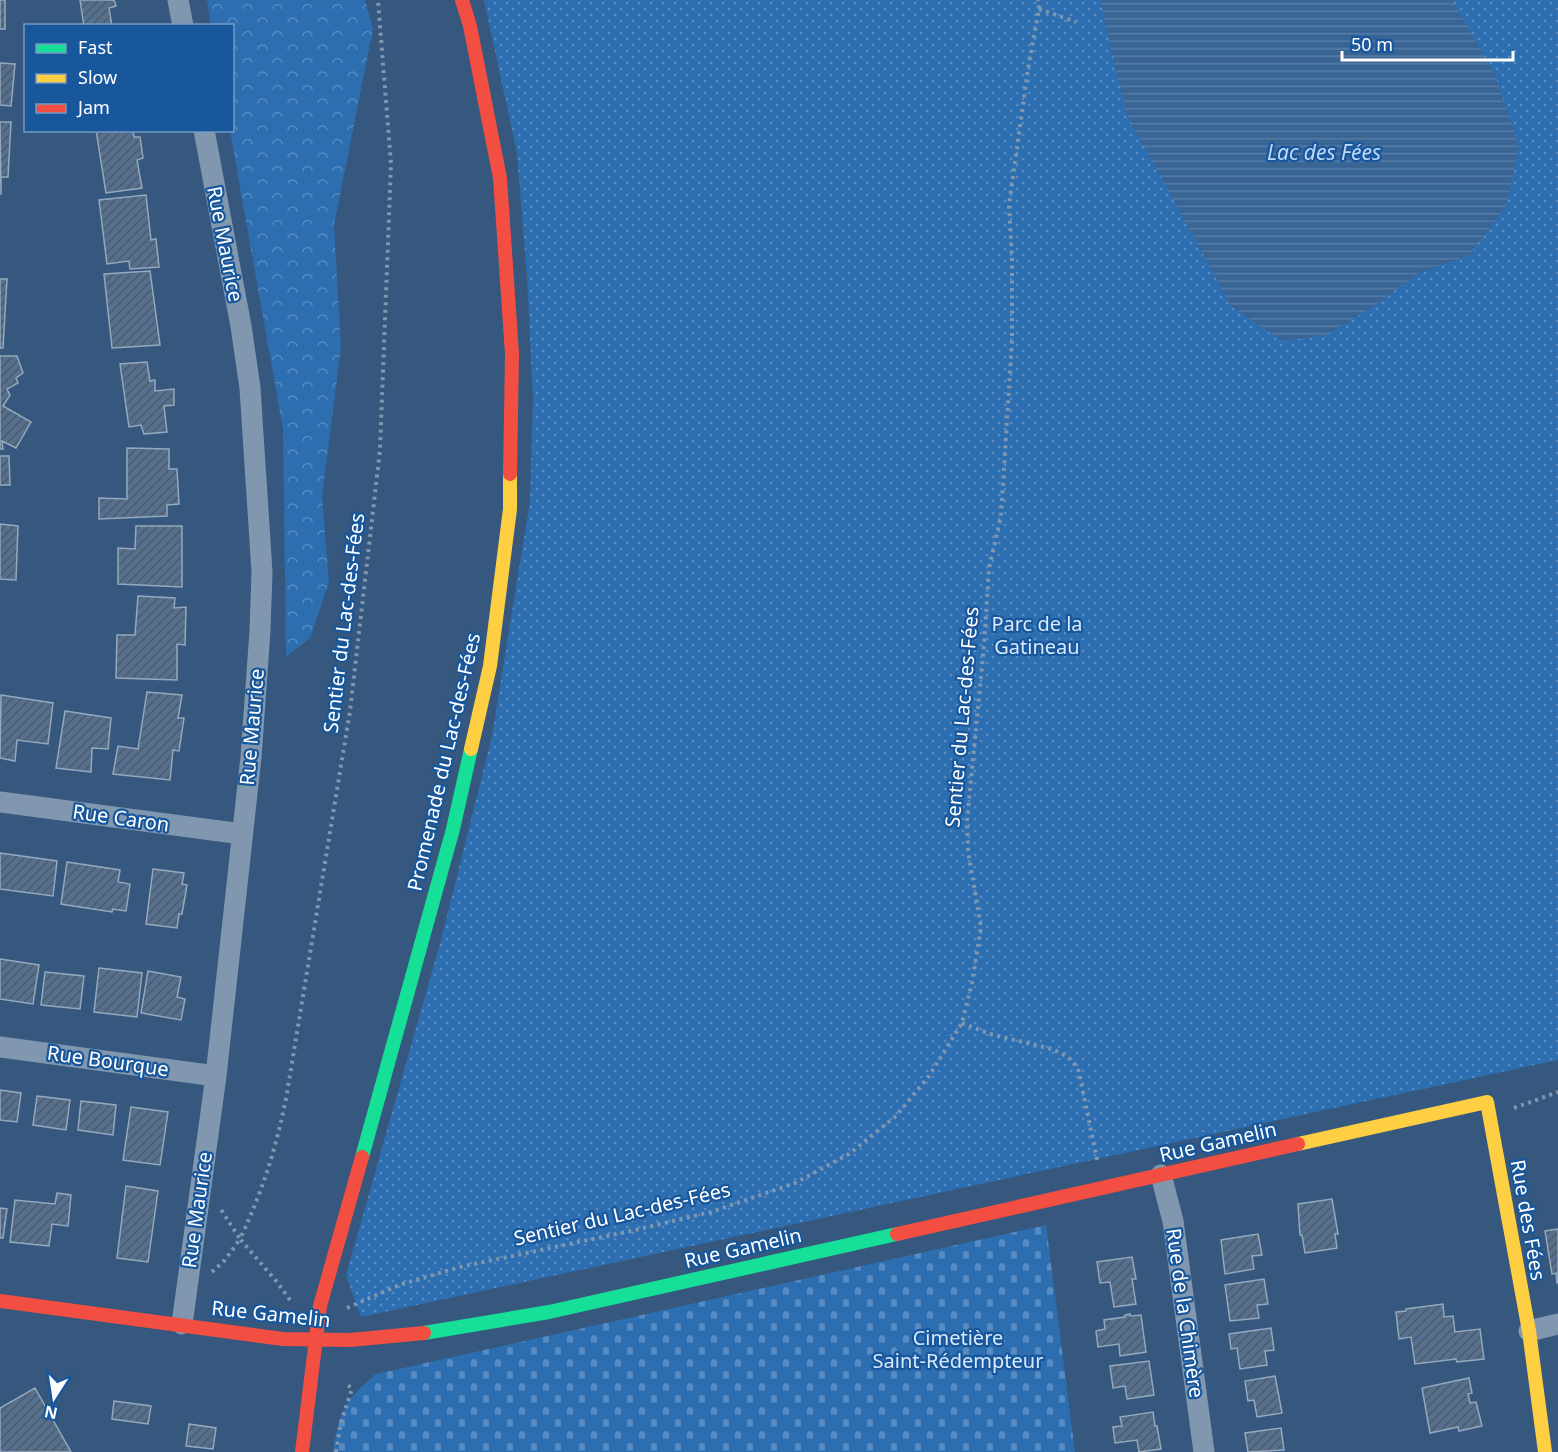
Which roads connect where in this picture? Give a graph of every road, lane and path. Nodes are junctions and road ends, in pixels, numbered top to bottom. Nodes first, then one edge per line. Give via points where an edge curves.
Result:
1 (178, 0) edge
2 (378, 0) edge
3 (462, 0) edge
4 (1038, 0) edge
5 (1040, 9) junction
6 (1076, 22) dead end
7 (183, 24) edge
8 (204, 132) edge
9 (0, 802) edge
10 (242, 834) junction
11 (962, 1023) junction
12 (0, 1047) edge
13 (216, 1076) junction
14 (1558, 1092) edge
15 (1487, 1102) junction
16 (1161, 1175) junction
17 (1103, 1188) junction
18 (200, 1192) junction
19 (240, 1239) junction
20 (187, 1284) junction
21 (291, 1300) dead end
22 (0, 1301) edge
23 (347, 1308) dead end
24 (182, 1324) junction
25 (1558, 1324) edge
26 (1528, 1331) junction
27 (316, 1342) junction
28 (346, 1383) dead end
29 (302, 1452) edge
30 (336, 1452) edge
31 (1204, 1452) edge
32 (1545, 1452) edge

1 - 7 street
2 - 19 path, Sentier du Lac-des-Fées via 391,164 380,450 350,711 289,1082 279,1136
3 - 27 street, Promenade du Lac-des-Fées via 500,178 512,354 510,509 489,666 453,829 320,1306
4 - 5 path, Sentier du Lac-des-Fées
5 - 6 path
5 - 11 path, Sentier du Lac-des-Fées via 1009,204 1011,353 1001,516 989,568 968,820 968,851 981,927
8 - 10 street, Rue Maurice via 250,388 260,518 260,631
9 - 10 street, Rue Caron
10 - 13 street, Rue Maurice
11 - 17 path via 1052,1050 1068,1057 1078,1068
11 - 23 path, Sentier du Lac-des-Fées via 929,1076 897,1116 849,1154 795,1183 711,1212 460,1267 399,1285
12 - 13 street, Rue Bourque
13 - 18 street, Rue Maurice
14 - 15 path via 1515,1108
15 - 16 street, Rue Gamelin
15 - 26 street, Rue des Fées
16 - 17 street, Rue Gamelin
16 - 31 street, Rue de la Chimère via 1173,1221
17 - 27 street, Rue Gamelin via 549,1312 406,1335
18 - 19 path via 220,1208
18 - 20 street, Rue Maurice
19 - 20 path, Sentier du Lac-des-Fées via 208,1275
19 - 21 path
20 - 24 street, Rue Maurice
22 - 24 street, Rue Gamelin
24 - 27 street, Rue Gamelin
25 - 26 street
26 - 32 street, Rue des Fées
27 - 29 street, Promenade du Lac-des-Fées
28 - 30 path via 352,1389

